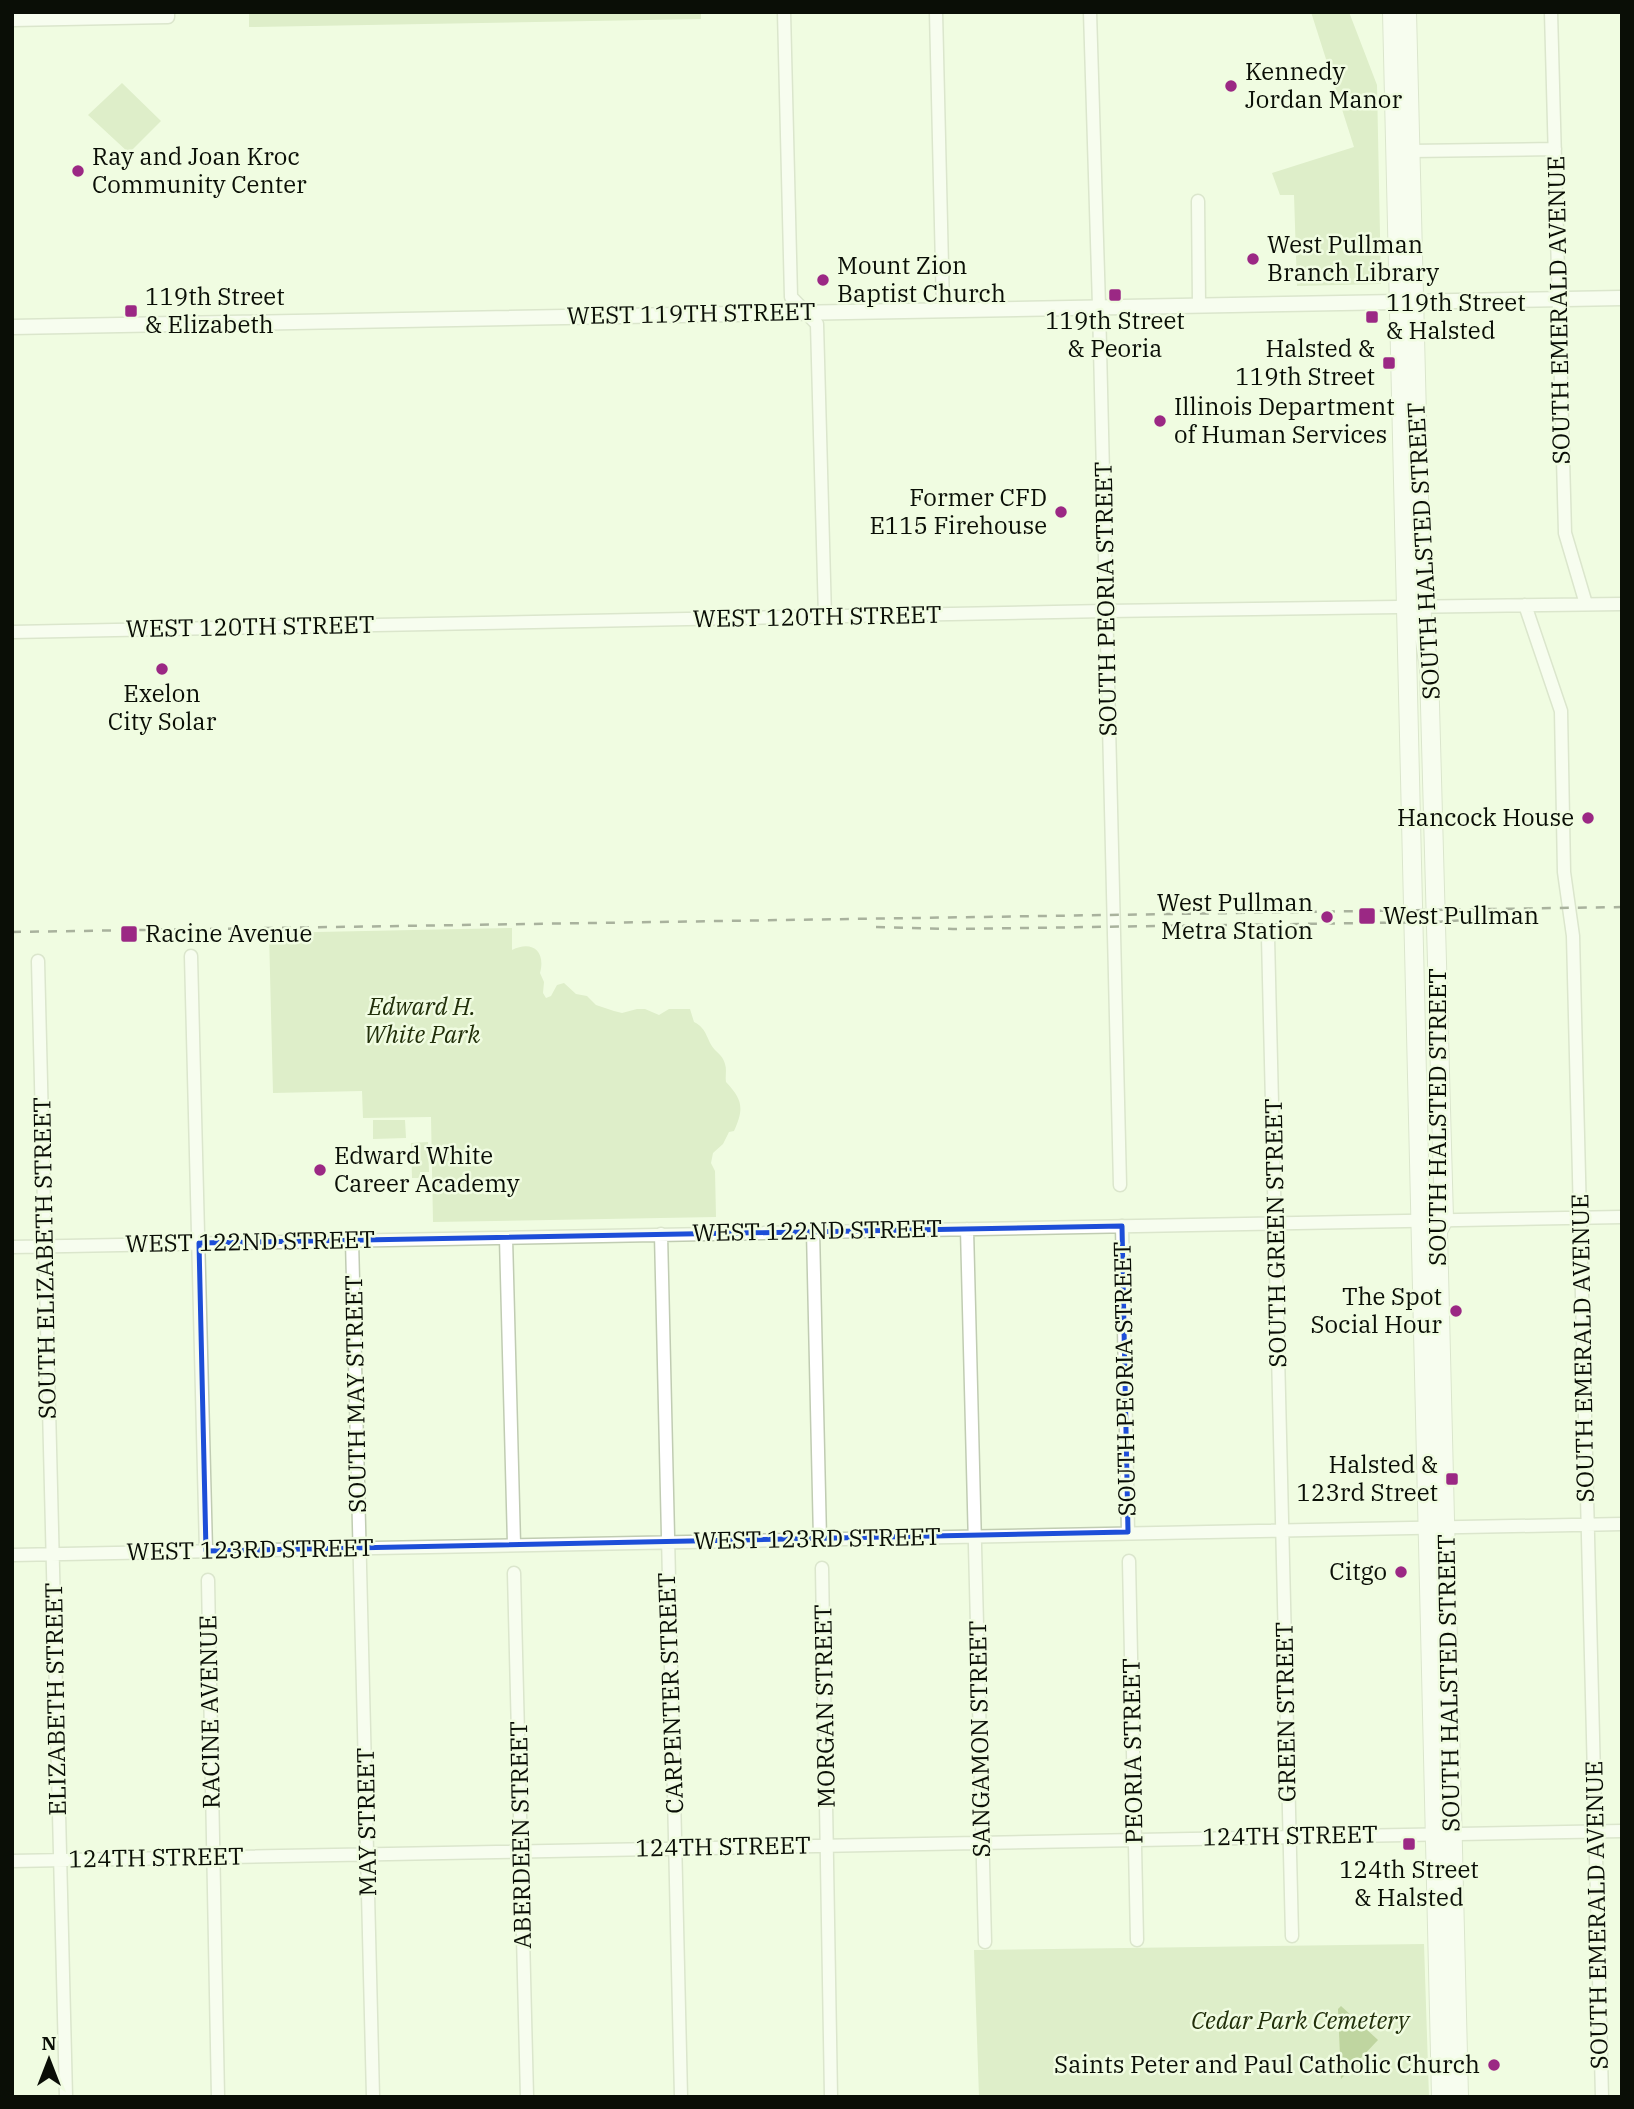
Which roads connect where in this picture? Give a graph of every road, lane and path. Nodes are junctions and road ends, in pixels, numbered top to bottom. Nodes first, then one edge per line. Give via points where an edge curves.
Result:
1 (784, 12) edge
2 (936, 12) edge
3 (1090, 12) edge
4 (1392, 12) edge
5 (1407, 12) edge
6 (1551, 12) edge
7 (168, 15) edge
8 (14, 17) edge
9 (1555, 149) junction
10 (1410, 151) junction
11 (1198, 201) dead end
12 (1559, 298) junction
13 (1622, 298) edge
14 (1406, 301) junction
15 (1199, 304) junction
16 (1099, 306) junction
17 (943, 309) junction
18 (805, 312) junction
19 (12, 327) edge
20 (1586, 604) junction
21 (1622, 604) edge
22 (1525, 605) junction
23 (1414, 607) junction
24 (1106, 611) junction
25 (825, 617) junction
26 (12, 632) edge
27 (1268, 937) dead end
28 (191, 956) dead end
29 (37, 961) dead end
30 (1120, 1185) dead end
31 (1580, 1217) junction
32 (1622, 1217) edge
33 (1444, 1219) junction
34 (1422, 1220) junction
35 (1276, 1223) junction
36 (1122, 1226) junction
37 (967, 1228) junction
38 (813, 1231) junction
39 (661, 1234) junction
40 (506, 1237) junction
41 (352, 1240) junction
42 (199, 1243) junction
43 (45, 1246) junction
44 (12, 1247) edge
45 (1588, 1524) junction
46 (1622, 1524) edge
47 (1436, 1526) junction
48 (1282, 1530) junction
49 (1128, 1532) junction
50 (975, 1535) junction
51 (820, 1539) junction
52 (667, 1542) junction
53 (514, 1544) junction
54 (359, 1548) junction
55 (206, 1550) junction
56 (52, 1554) junction
57 (12, 1555) edge
58 (1129, 1561) dead end
59 (822, 1568) dead end
60 (514, 1573) dead end
61 (208, 1580) dead end
62 (1595, 1831) junction
63 (1622, 1831) edge
64 (1443, 1833) junction
65 (1289, 1836) junction
66 (1135, 1839) junction
67 (983, 1842) junction
68 (828, 1845) junction
69 (675, 1848) junction
70 (521, 1851) junction
71 (368, 1854) junction
72 (213, 1857) junction
73 (60, 1860) junction
74 (12, 1861) edge
75 (1292, 1936) dead end
76 (1137, 1940) dead end
77 (985, 1942) dead end
78 (66, 2097) edge
79 (218, 2097) edge
80 (373, 2097) edge
81 (527, 2097) edge
82 (681, 2097) edge
83 (831, 2097) edge
84 (1441, 2097) edge
85 (1458, 2097) edge
86 (1602, 2097) edge

1 - 18 street via 791,297
2 - 17 street
3 - 16 street, SOUTH PEORIA STREET
4 - 14 main road, SOUTH HALSTED STREET
5 - 10 main road, SOUTH HALSTED STREET
6 - 9 street, SOUTH EMERALD AVENUE
7 - 8 street
9 - 10 street
9 - 12 street, SOUTH EMERALD AVENUE
10 - 14 main road, SOUTH HALSTED STREET
11 - 15 street
12 - 13 street, WEST 119TH STREET
12 - 14 street, WEST 119TH STREET
12 - 20 street, SOUTH EMERALD AVENUE via 1565,533
14 - 15 street, WEST 119TH STREET
14 - 23 main road, SOUTH HALSTED STREET
15 - 16 street, WEST 119TH STREET
16 - 17 street, WEST 119TH STREET
16 - 24 street, SOUTH PEORIA STREET
17 - 18 street, WEST 119TH STREET
18 - 19 street, WEST 119TH STREET
18 - 25 street via 817,324
20 - 21 street, WEST 120TH STREET
20 - 22 street, WEST 120TH STREET
22 - 23 street, WEST 120TH STREET
22 - 31 street, SOUTH EMERALD AVENUE via 1561,711 1564,872 1573,936
23 - 24 street, WEST 120TH STREET
23 - 33 main road, SOUTH HALSTED STREET via 1429,669
23 - 34 main road, SOUTH HALSTED STREET
24 - 25 street, WEST 120TH STREET
24 - 30 street, SOUTH PEORIA STREET
25 - 26 street, WEST 120TH STREET
27 - 35 street, SOUTH GREEN STREET
28 - 42 street
29 - 43 street, SOUTH ELIZABETH STREET
31 - 32 street, WEST 122ND STREET
31 - 33 street, WEST 122ND STREET
31 - 45 street, SOUTH EMERALD AVENUE
33 - 34 street, WEST 122ND STREET
33 - 47 main road, SOUTH HALSTED STREET via 1438,1231
34 - 35 street, WEST 122ND STREET
34 - 47 main road, SOUTH HALSTED STREET
35 - 36 street, WEST 122ND STREET
35 - 48 street, SOUTH GREEN STREET
36 - 37 street, WEST 122ND STREET
36 - 49 street, SOUTH PEORIA STREET
37 - 38 street, WEST 122ND STREET
37 - 50 street, SANGAMON STREET
38 - 39 street, WEST 122ND STREET
38 - 51 street
39 - 40 street, WEST 122ND STREET
39 - 52 street, CARPENTER STREET
40 - 41 street, WEST 122ND STREET
40 - 53 street
41 - 42 street, WEST 122ND STREET
41 - 54 street, SOUTH MAY STREET
42 - 43 street, WEST 122ND STREET
42 - 55 street
43 - 44 street, WEST 122ND STREET
43 - 56 street, SOUTH ELIZABETH STREET
45 - 46 street, WEST 123RD STREET
45 - 47 street, WEST 123RD STREET
45 - 62 street, SOUTH EMERALD AVENUE
47 - 48 street, WEST 123RD STREET
47 - 64 main road, SOUTH HALSTED STREET
48 - 49 street, WEST 123RD STREET
48 - 65 street, GREEN STREET
49 - 50 street, WEST 123RD STREET
50 - 51 street, WEST 123RD STREET
50 - 67 street, SANGAMON STREET
51 - 52 street, WEST 123RD STREET
52 - 53 street, WEST 123RD STREET
52 - 69 street, CARPENTER STREET
53 - 54 street, WEST 123RD STREET
54 - 55 street, WEST 123RD STREET
54 - 71 street, MAY STREET
55 - 56 street, WEST 123RD STREET
56 - 57 street, WEST 123RD STREET
56 - 73 street, ELIZABETH STREET
58 - 66 street, PEORIA STREET
59 - 68 street, MORGAN STREET
60 - 70 street, ABERDEEN STREET
61 - 72 street, RACINE AVENUE
62 - 63 street, 124TH STREET
62 - 64 street, 124TH STREET
62 - 86 street, SOUTH EMERALD AVENUE
64 - 65 street, 124TH STREET
64 - 84 main road, SOUTH HALSTED STREET
64 - 85 main road, SOUTH HALSTED STREET
65 - 66 street, 124TH STREET
65 - 75 street, GREEN STREET
66 - 67 street, 124TH STREET
66 - 76 street, PEORIA STREET
67 - 68 street, 124TH STREET
67 - 77 street, SANGAMON STREET
68 - 69 street, 124TH STREET
68 - 83 street, MORGAN STREET
69 - 70 street, 124TH STREET
69 - 82 street, CARPENTER STREET
70 - 71 street, 124TH STREET
70 - 81 street, ABERDEEN STREET
71 - 72 street, 124TH STREET
71 - 80 street, MAY STREET
72 - 73 street, 124TH STREET
72 - 79 street, RACINE AVENUE
73 - 74 street, 124TH STREET
73 - 78 street, ELIZABETH STREET

